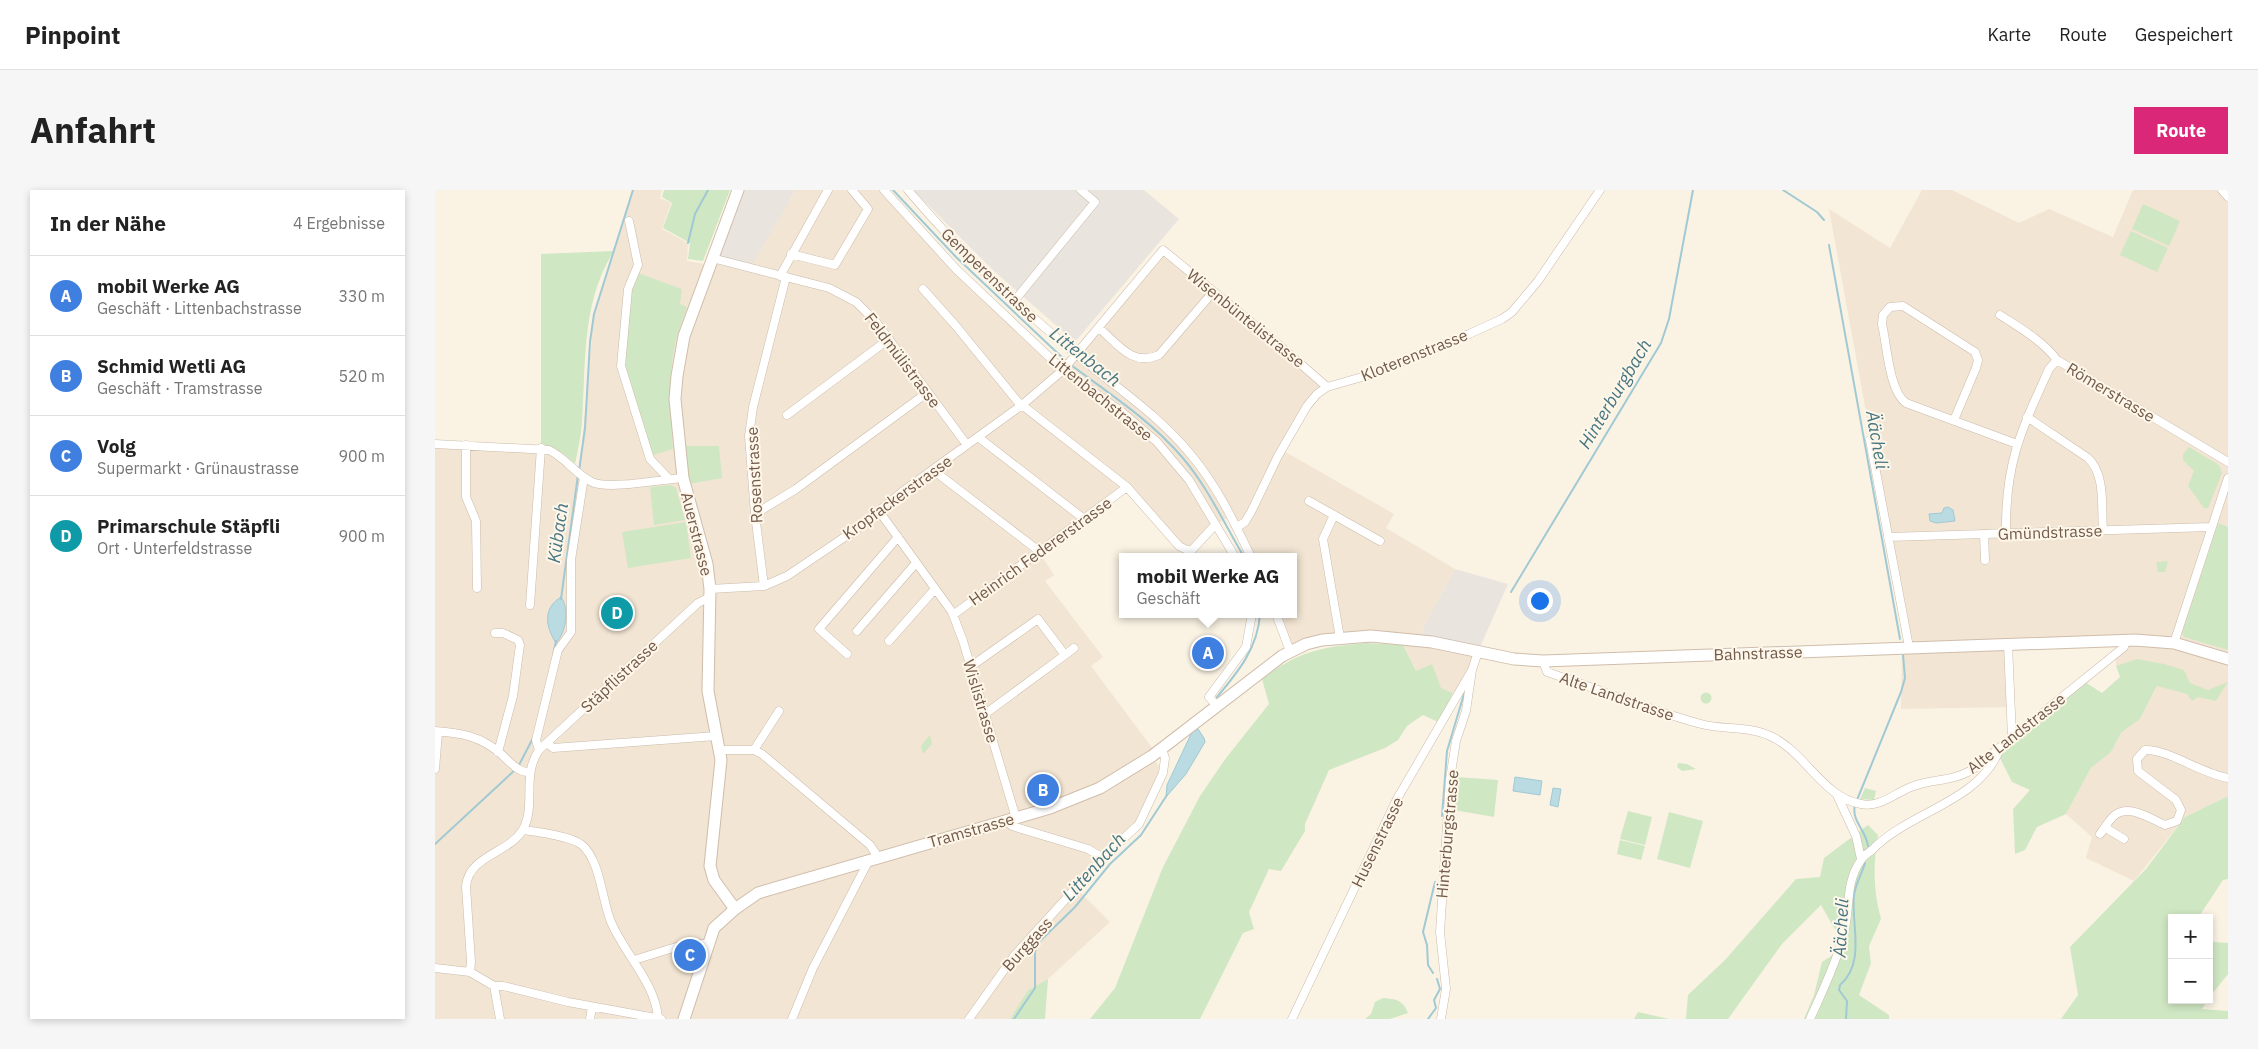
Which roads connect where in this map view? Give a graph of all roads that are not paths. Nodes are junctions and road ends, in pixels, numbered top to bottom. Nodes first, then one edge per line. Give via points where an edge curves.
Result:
1 (738, 190) edge
2 (828, 190) edge
3 (852, 190) edge
4 (884, 190) edge
5 (907, 190) edge
6 (1081, 190) edge
7 (1600, 190) edge
8 (2222, 190) edge
9 (2228, 197) edge
10 (629, 220) dead end
11 (1163, 250) joint
12 (791, 254) junction
13 (712, 258) junction
14 (783, 277) junction
15 (923, 289) dead end
16 (1213, 292) junction
17 (1015, 300) junction
18 (1999, 315) dead end
19 (1099, 328) junction
20 (889, 339) junction
21 (1075, 356) junction
22 (2057, 360) junction
23 (1065, 368) junction
24 (1327, 388) junction
25 (928, 392) junction
26 (1022, 405) junction
27 (787, 415) dead end
28 (2027, 417) junction
29 (1954, 420) junction
30 (978, 437) junction
31 (1870, 440) dead end
32 (435, 444) edge
33 (2017, 444) junction
34 (466, 445) junction
35 (967, 446) junction
36 (541, 448) junction
37 (2228, 462) edge
38 (933, 470) junction
39 (581, 474) junction
40 (683, 478) junction
41 (2228, 478) edge
42 (669, 479) junction
43 (1127, 487) junction
44 (1309, 501) dead end
45 (879, 511) junction
46 (755, 514) junction
47 (1334, 515) junction
48 (1084, 519) junction
49 (1215, 525) junction
50 (1238, 526) junction
51 (2211, 527) junction
52 (2103, 530) junction
53 (2006, 533) junction
54 (1984, 534) junction
55 (898, 537) junction
56 (1888, 537) junction
57 (1380, 541) dead end
58 (1039, 551) junction
59 (1232, 553) edge
60 (1249, 553) edge
61 (1985, 560) dead end
62 (916, 563) junction
63 (764, 586) junction
64 (477, 588) dead end
65 (935, 589) junction
66 (710, 593) junction
67 (530, 604) dead end
68 (953, 614) junction
69 (1252, 618) edge
70 (1278, 618) edge
71 (857, 631) dead end
72 (495, 633) dead end
73 (1340, 638) junction
74 (889, 640) dead end
75 (2126, 640) junction
76 (2174, 643) junction
77 (2008, 644) junction
78 (1074, 648) dead end
79 (1909, 648) junction
80 (1290, 651) junction
81 (1478, 652) junction
82 (847, 654) dead end
83 (1065, 656) junction
84 (2228, 658) edge
85 (1543, 661) junction
86 (970, 667) junction
87 (1471, 670) junction
88 (1217, 706) junction
89 (779, 711) dead end
90 (985, 714) junction
91 (437, 731) edge
92 (716, 736) junction
93 (2012, 738) junction
94 (547, 743) junction
95 (1162, 748) junction
96 (539, 750) junction
97 (720, 750) junction
98 (754, 750) junction
99 (2000, 750) junction
100 (499, 752) junction
101 (435, 769) edge
102 (529, 772) junction
103 (2228, 778) edge
104 (1837, 795) junction
105 (1011, 819) junction
106 (2106, 826) junction
107 (523, 830) junction
108 (2100, 834) dead end
109 (2124, 839) dead end
110 (873, 858) junction
111 (1103, 858) junction
112 (1861, 859) junction
113 (735, 909) junction
114 (707, 944) junction
115 (634, 960) junction
116 (435, 968) edge
117 (470, 972) junction
118 (494, 986) junction
119 (592, 1007) junction
120 (659, 1018) edge
121 (501, 1019) edge
122 (590, 1019) edge
123 (684, 1019) edge
124 (792, 1019) edge
125 (969, 1019) edge
126 (1292, 1019) edge
127 (1441, 1019) edge
128 (1810, 1019) edge

1 - 13 main road, Auerstrasse
2 - 12 street, Rosenstrasse
3 - 12 street via 868,208 835,265
4 - 23 street, Littenbachstrasse via 953,266
5 - 17 street, Gemperenstrasse via 960,248
6 - 17 street via 1095,202
7 - 24 street, Kloterenstrasse via 1538,281 1507,315 1378,371
8 - 9 street
10 - 42 street via 638,265 628,289 621,366 650,459
11 - 16 street, Wisenbüntelistrasse
11 - 19 street, Kropfackerstrasse
12 - 14 street, Rosenstrasse
13 - 14 street, Feldmülistrasse
13 - 40 main road, Auerstrasse via 679,356 675,399
14 - 20 street, Feldmülistrasse via 829,288 850,298 873,318
14 - 46 street, Rosenstrasse via 749,436
15 - 26 street
16 - 19 street via 1159,355 1145,360 1128,353
16 - 24 street, Wisenbüntelistrasse
17 - 21 street, Gemperenstrasse
18 - 22 street, Römerstrasse via 2027,333
19 - 21 street, Kropfackerstrasse
20 - 25 street, Feldmülistrasse
20 - 27 street
21 - 23 street, Kropfackerstrasse
21 - 50 street, Gemperenstrasse via 1140,403 1174,435 1209,477
22 - 28 street via 2049,369
22 - 37 street, Römerstrasse
23 - 26 street, Kropfackerstrasse
23 - 49 street, Littenbachstrasse via 1157,442 1189,480
24 - 50 street, Kloterenstrasse via 1307,406 1251,512
25 - 35 street, Feldmülistrasse
25 - 46 street via 796,489
26 - 30 street, Kropfackerstrasse
26 - 43 street
28 - 33 street
28 - 52 street via 2088,458 2096,467 2100,477
29 - 29 street via 1906,402 1898,395 1883,324 1883,315 1890,307 1903,306 1975,352 1977,368
29 - 33 street
30 - 35 street, Kropfackerstrasse
30 - 48 street
31 - 56 street
32 - 34 street
33 - 53 street via 2007,483
34 - 36 street
34 - 64 street via 466,497 476,521
35 - 38 street, Kropfackerstrasse
36 - 39 street via 561,456
36 - 67 street
38 - 45 street, Kropfackerstrasse
38 - 58 street
39 - 42 street via 599,485
39 - 96 street via 571,560 571,632 558,650 536,740
40 - 42 street
40 - 66 main road, Auerstrasse via 707,564
41 - 51 street
43 - 48 street, Heinrich Federerstrasse
43 - 49 street via 1183,548 1192,550
44 - 47 street
45 - 55 street, Wislistrasse
45 - 63 street, Kropfackerstrasse via 787,576
46 - 63 street, Rosenstrasse
47 - 57 street
47 - 73 street via 1323,540
48 - 58 street, Heinrich Federerstrasse
49 - 59 street, Littenbachstrasse
50 - 60 street, Gemperenstrasse
51 - 52 street, Gmündstrasse
51 - 76 street
52 - 53 street, Gmündstrasse
53 - 54 street, Gmündstrasse
54 - 56 street, Gmündstrasse
54 - 61 street
55 - 62 street, Wislistrasse
55 - 82 street via 819,629
56 - 79 street
58 - 68 street, Heinrich Federerstrasse
62 - 65 street, Wislistrasse
62 - 71 street
63 - 66 street, Kropfackerstrasse
65 - 68 street, Wislistrasse
65 - 74 street
66 - 92 main road, Auerstrasse via 708,691
66 - 94 street, Stäpflistrasse
68 - 86 street, Wislistrasse
69 - 88 street via 1246,647 1209,697
70 - 80 street
72 - 100 street via 514,638 520,645 513,696
73 - 80 main road, Bahnstrasse via 1306,644
73 - 81 main road, Bahnstrasse via 1403,639
75 - 76 main road, Bahnstrasse
75 - 77 main road, Bahnstrasse
75 - 93 street, Alte Landstrasse via 2124,648
76 - 84 main road, Bahnstrasse
77 - 79 main road, Bahnstrasse
77 - 93 street
78 - 83 street
79 - 85 main road, Bahnstrasse
80 - 88 main road, Tramstrasse
81 - 85 main road, Bahnstrasse
81 - 87 street, Hinterburgstrasse
83 - 86 street via 1040,617
83 - 90 street
85 - 104 street, Alte Landstrasse via 1547,672 1707,726 1771,736
86 - 90 street, Wislistrasse
87 - 126 street, Husenstrasse via 1397,799
87 - 127 street, Hinterburgstrasse via 1466,711 1456,741 1446,825 1440,932 1446,989
88 - 95 main road, Tramstrasse
89 - 98 street
90 - 105 street, Wislistrasse
91 - 100 street via 471,736
91 - 101 street
92 - 94 street via 553,748
92 - 97 main road, Auerstrasse
93 - 99 street, Alte Landstrasse
94 - 96 street, Stäpflistrasse
95 - 105 main road, Tramstrasse via 1100,788
95 - 111 street, Burggass via 1165,758 1163,773 1147,810 1133,831
96 - 102 street, Stäpflistrasse
97 - 98 street
97 - 113 main road, Auerstrasse via 710,866 714,880
98 - 110 street via 870,845
99 - 104 street, Alte Landstrasse via 1960,777 1920,783 1874,804 1863,804
99 - 112 street via 1983,775 1962,794 1907,822
100 - 102 street via 517,768
102 - 107 street via 528,810
103 - 106 street via 2213,775 2160,752 2145,750 2137,759 2138,771 2176,800 2180,816 2177,821 2165,825 2133,812 2120,812
104 - 112 street via 1856,836
105 - 110 main road, Tramstrasse
105 - 111 street via 1012,826 1088,849
106 - 108 street
106 - 109 street
107 - 115 street via 579,842 592,855 605,909
107 - 117 street via 481,861 466,883
110 - 113 main road, Tramstrasse via 765,890
110 - 124 street via 813,968
111 - 125 street, Burggass via 1005,967
112 - 128 street via 1850,882 1844,935
113 - 114 main road, Tramstrasse via 714,928
114 - 115 street via 687,944
114 - 123 main road, Tramstrasse
115 - 120 street via 655,1002
116 - 117 street
117 - 118 street
118 - 119 street
118 - 121 street
119 - 120 street
119 - 122 street

